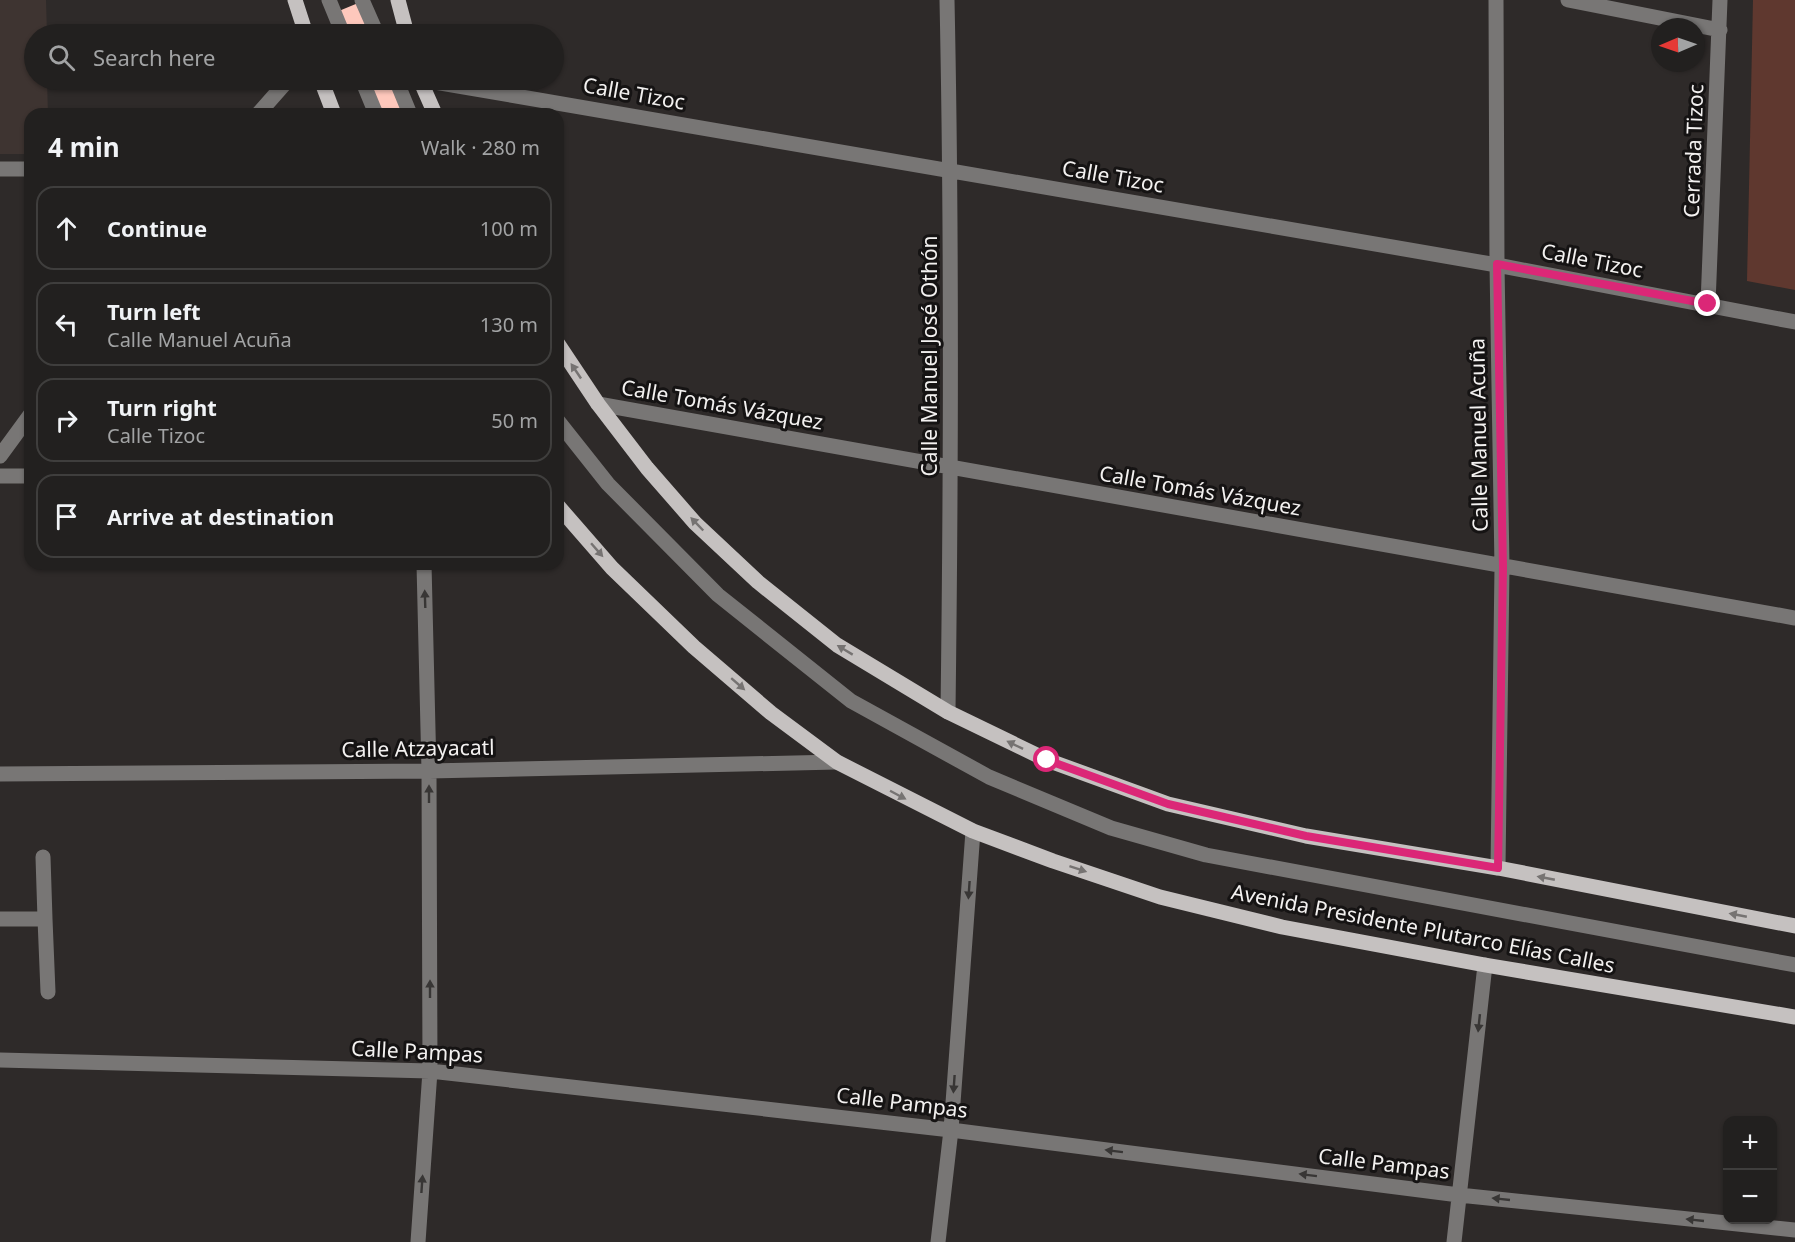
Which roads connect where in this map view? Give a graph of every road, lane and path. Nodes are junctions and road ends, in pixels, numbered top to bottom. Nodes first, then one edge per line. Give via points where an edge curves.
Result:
1 (295, 0) edge
2 (329, 0) edge
3 (362, 0) edge
4 (398, 0) edge
5 (947, 0) edge
6 (1496, 0) edge
7 (1568, 0) edge
8 (1720, 0) edge
9 (303, 24) edge
10 (339, 24) edge
11 (372, 24) edge
12 (404, 24) edge
13 (1720, 30) junction
14 (279, 90) edge
15 (325, 90) edge
16 (366, 90) edge
17 (400, 90) edge
18 (426, 90) edge
19 (481, 90) edge
20 (263, 108) edge
21 (332, 108) edge
22 (374, 108) edge
23 (408, 108) edge
24 (433, 108) edge
25 (0, 169) edge
26 (24, 169) edge
27 (951, 170) junction
28 (1497, 264) junction
29 (1708, 304) junction
30 (1795, 322) edge
31 (564, 353) edge
32 (598, 404) junction
33 (24, 423) edge
34 (564, 430) edge
35 (0, 456) edge
36 (951, 467) junction
37 (0, 476) edge
38 (24, 476) edge
39 (564, 513) edge
40 (1503, 567) junction
41 (424, 570) edge
42 (1795, 618) edge
43 (948, 712) junction
44 (837, 762) junction
45 (429, 771) junction
46 (0, 774) edge
47 (973, 831) junction
48 (43, 857) dead end
49 (1498, 868) junction
50 (0, 919) edge
51 (45, 919) junction
52 (1795, 926) edge
53 (1485, 965) junction
54 (1795, 965) edge
55 (48, 992) dead end
56 (1795, 1017) edge
57 (0, 1060) edge
58 (430, 1071) junction
59 (951, 1130) junction
60 (1459, 1195) junction
61 (1795, 1230) edge
62 (418, 1242) edge
63 (938, 1242) edge
64 (1454, 1242) edge

1 - 9 main road
2 - 10 street
3 - 11 street
4 - 12 main road
5 - 27 street, Calle Manuel José Othón
6 - 28 street, Calle Manuel Acuña
7 - 13 street
8 - 13 street, Cerrada Tizoc
13 - 29 street, Cerrada Tizoc
14 - 20 street
15 - 21 main road
16 - 22 street
17 - 23 street
18 - 24 main road
19 - 27 street, Calle Tizoc
25 - 26 street
27 - 28 street, Calle Tizoc
27 - 36 street, Calle Manuel José Othón
28 - 29 street, Calle Tizoc
28 - 40 street, Calle Manuel Acuña
29 - 30 street, Calle Tizoc
32 -> 31 main road
32 - 36 street, Calle Tomás Vázquez
43 -> 32 main road via 837,645 758,582 695,523
33 - 35 street
34 - 54 street via 608,484 718,595 851,701 989,777 1111,828 1206,855
36 - 40 street, Calle Tomás Vázquez
36 - 43 street, Calle Manuel José Othón
37 - 38 street
39 -> 44 main road, Avenida Presidente Plutarco Elías Calles via 612,568 694,647 771,713
40 - 42 street, Calle Tomás Vázquez
40 - 49 street, Calle Manuel Acuña
45 -> 41 street
49 -> 43 main road via 1306,836 1168,804 1047,760
44 - 45 street, Calle Atzayacatl
44 -> 47 main road, Avenida Presidente Plutarco Elías Calles
45 - 46 street, Calle Atzayacatl
58 -> 45 street
47 -> 53 main road, Avenida Presidente Plutarco Elías Calles via 1160,897 1282,927
47 -> 59 street
48 - 51 street
52 -> 49 main road
50 - 51 street
51 - 55 street
53 - 56 main road, Avenida Presidente Plutarco Elías Calles
53 -> 60 street
57 - 58 street, Calle Pampas
58 - 59 street, Calle Pampas
62 -> 58 street
60 -> 59 street, Calle Pampas
59 - 63 street
61 -> 60 street, Calle Pampas
60 - 64 street

